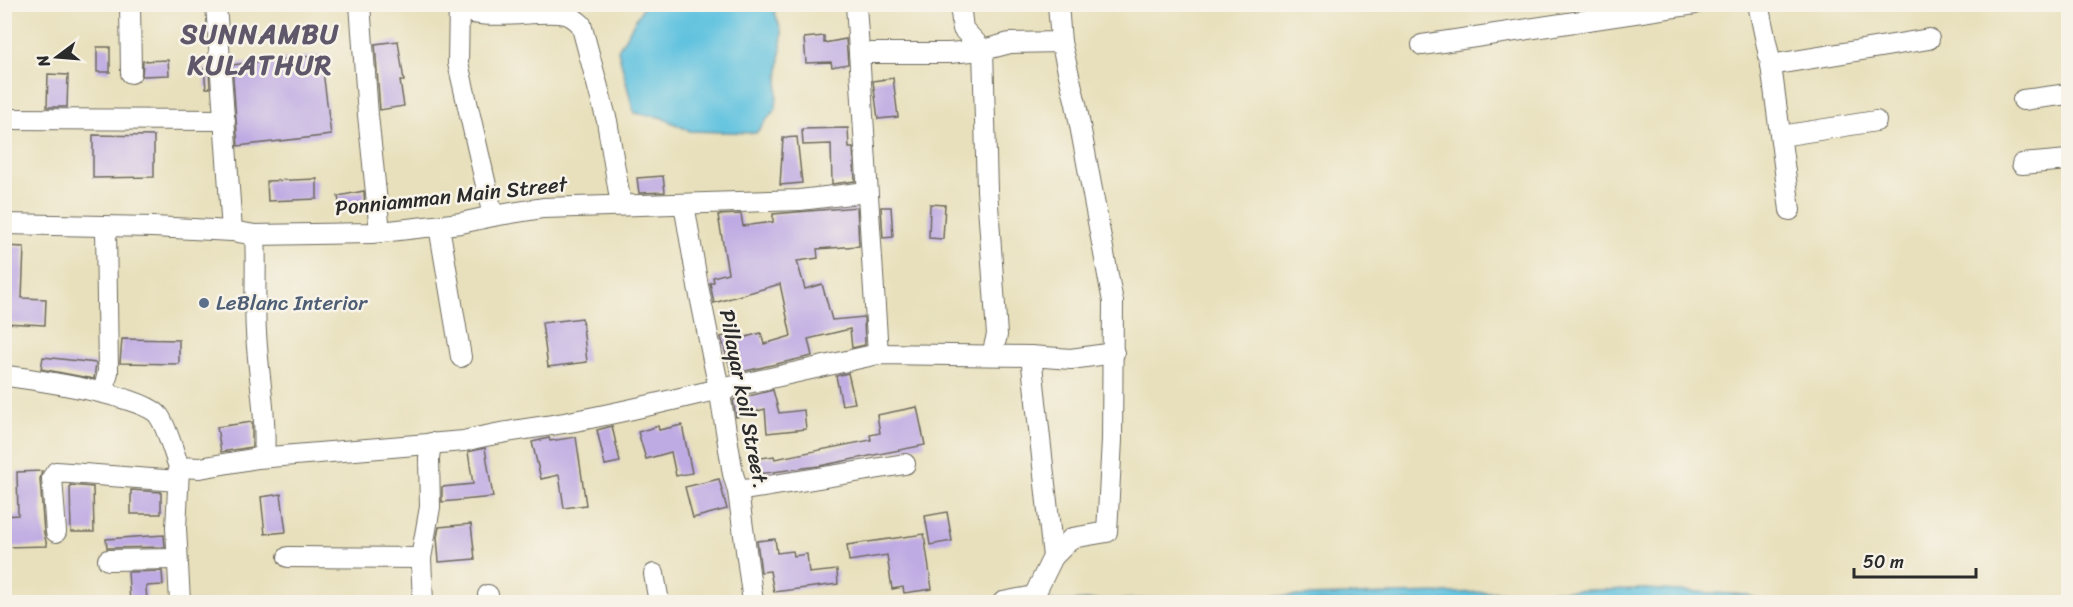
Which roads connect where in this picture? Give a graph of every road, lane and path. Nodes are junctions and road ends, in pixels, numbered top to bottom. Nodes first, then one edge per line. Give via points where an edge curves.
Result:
1 (130, 4) edge
2 (216, 4) edge
3 (360, 4) edge
4 (856, 4) edge
5 (960, 4) edge
6 (1058, 4) edge
7 (1695, 4) edge
8 (1758, 4) edge
9 (457, 6) edge
10 (1594, 13) edge
11 (1929, 39) dead end
12 (1061, 42) junction
13 (1422, 45) dead end
14 (982, 50) junction
15 (859, 53) junction
16 (1771, 65) junction
17 (131, 73) dead end
18 (2068, 94) edge
19 (2023, 100) dead end
20 (4, 119) edge
21 (225, 120) junction
22 (1876, 121) dead end
23 (1780, 136) junction
24 (2068, 159) edge
25 (2022, 164) dead end
26 (867, 192) junction
27 (684, 204) junction
28 (621, 205) junction
29 (1790, 210) dead end
30 (493, 216) junction
31 (4, 224) edge
32 (439, 226) junction
33 (106, 227) junction
34 (232, 231) junction
35 (380, 232) junction
36 (255, 235) junction
37 (1114, 353) junction
38 (878, 354) junction
39 (992, 355) junction
40 (1031, 356) junction
41 (461, 357) dead end
42 (4, 376) edge
43 (719, 391) junction
44 (103, 393) junction
45 (431, 443) junction
46 (264, 458) junction
47 (905, 464) dead end
48 (178, 474) junction
49 (738, 491) junction
50 (56, 532) dead end
51 (288, 556) dead end
52 (1053, 557) junction
53 (421, 558) junction
54 (177, 559) junction
55 (108, 560) dead end
56 (654, 574) dead end
57 (180, 603) edge
58 (423, 603) edge
59 (660, 603) edge
60 (753, 603) edge
61 (1003, 603) edge

1 - 17 street
2 - 21 street
3 - 35 street
4 - 15 street
5 - 14 street via 963,28
6 - 12 street
7 - 10 street
8 - 16 street
9 - 28 street via 482,13 567,14 581,24 607,122
9 - 30 street via 458,63
10 - 13 street
11 - 16 street
12 - 14 street via 1010,43
12 - 37 street via 1113,302
14 - 15 street
14 - 39 street via 997,335
15 - 26 street
16 - 23 street
18 - 19 street
20 - 21 street
21 - 34 street
22 - 23 street
23 - 29 street
24 - 25 street
26 - 27 street, Ponniamman Main Street via 800,200
26 - 38 street
27 - 28 street, Ponniamman Main Street
27 - 43 street, Pillayar koil Street.
28 - 30 street, Ponniamman Main Street via 543,208
30 - 32 street, Ponniamman Main Street
31 - 33 street, Ponniamman Main Street
32 - 35 street, Ponniamman Main Street
32 - 41 street
33 - 34 street, Ponniamman Main Street
33 - 44 street via 108,372
34 - 36 street, Ponniamman Main Street
35 - 36 street, Ponniamman Main Street
36 - 46 street
37 - 40 street via 1071,359
37 - 52 street via 1107,532 1072,538
38 - 39 street
38 - 43 street
39 - 40 street
40 - 52 street
42 - 44 street
43 - 45 street via 564,423
43 - 49 street, Pillayar koil Street.
44 - 48 street via 148,407 159,415
45 - 46 street
45 - 53 street via 430,507
46 - 48 street
47 - 49 street
48 - 50 street via 56,472 52,478
48 - 54 street
49 - 60 street, Pillayar koil Street.
51 - 53 street
52 - 61 street via 1034,596
53 - 58 street
54 - 55 street
54 - 57 street
56 - 59 street

